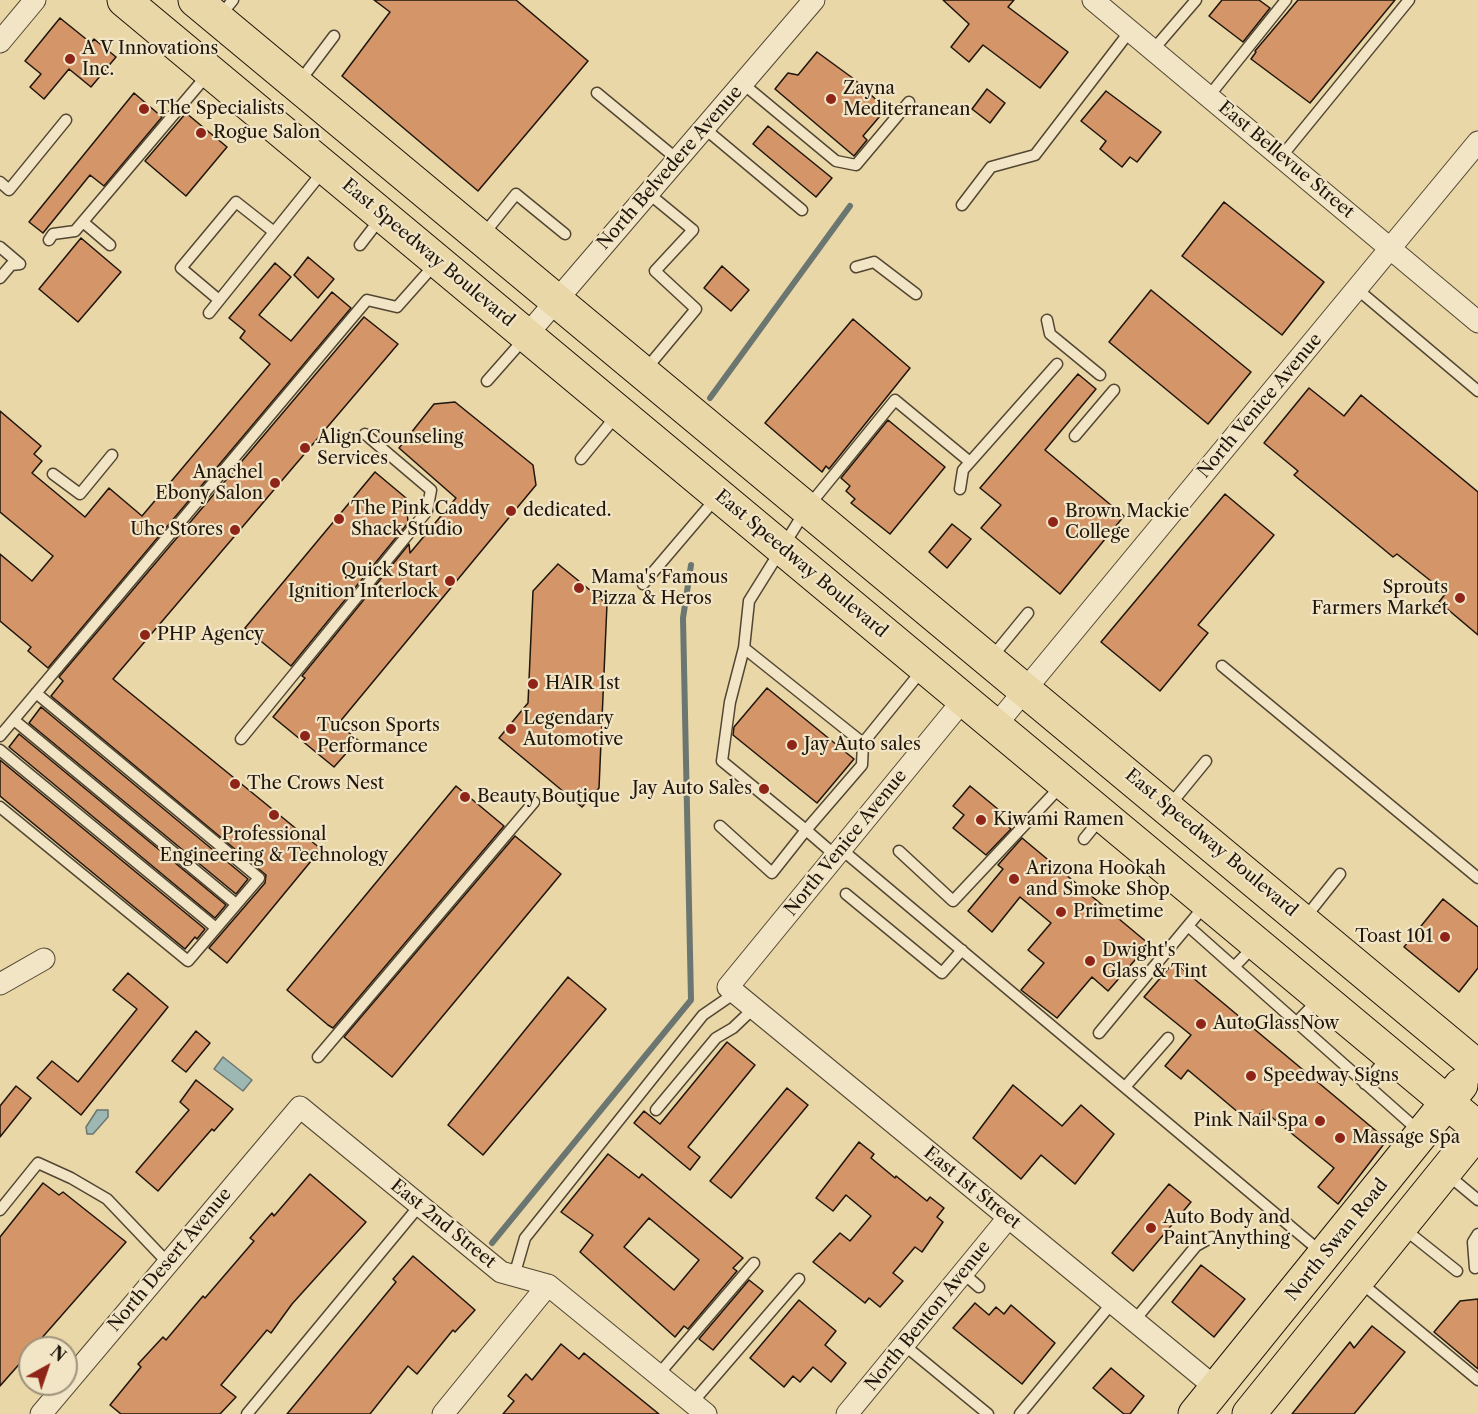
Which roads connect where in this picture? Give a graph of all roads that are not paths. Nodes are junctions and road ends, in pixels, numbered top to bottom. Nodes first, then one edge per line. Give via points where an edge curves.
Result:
1 (35, 0) edge
2 (123, 0) edge
3 (1093, 0) edge
4 (1196, 0) edge
5 (1286, 0) edge
6 (1409, 0) edge
7 (811, 1) edge
8 (215, 6) edge
9 (1130, 31) junction
10 (334, 36) dead end
11 (0, 42) edge
12 (1153, 51) junction
13 (210, 72) junction
14 (742, 83) junction
15 (297, 84) junction
16 (597, 93) dead end
17 (1209, 96) junction
18 (909, 102) dead end
19 (66, 120) dead end
20 (704, 128) junction
21 (1478, 142) edge
22 (1281, 157) junction
23 (677, 159) junction
24 (326, 168) junction
25 (0, 183) edge
26 (648, 193) junction
27 (962, 205) dead end
28 (802, 210) dead end
29 (384, 215) junction
30 (83, 222) junction
31 (274, 232) junction
32 (565, 234) dead end
33 (481, 237) junction
34 (49, 240) dead end
35 (110, 245) dead end
36 (360, 245) dead end
37 (0, 247) edge
38 (1391, 248) junction
39 (438, 260) junction
40 (856, 267) dead end
41 (0, 278) edge
42 (1357, 289) junction
43 (916, 294) dead end
44 (557, 299) junction
45 (219, 300) junction
46 (209, 313) dead end
47 (1047, 320) dead end
48 (1478, 322) edge
49 (526, 336) junction
50 (1057, 364) dead end
51 (644, 372) junction
52 (1100, 375) dead end
53 (487, 381) dead end
54 (1114, 390) dead end
55 (1478, 391) edge
56 (618, 413) junction
57 (365, 434) dead end
58 (1075, 436) dead end
59 (112, 455) dead end
60 (581, 459) dead end
61 (970, 462) junction
62 (53, 474) dead end
63 (960, 489) dead end
64 (718, 496) junction
65 (807, 508) junction
66 (782, 549) junction
67 (643, 584) dead end
68 (1028, 613) dead end
69 (744, 648) junction
70 (990, 661) junction
71 (1222, 666) dead end
72 (925, 667) junction
73 (1026, 689) junction
74 (36, 693) junction
75 (964, 699) junction
76 (14, 720) junction
77 (996, 725) junction
78 (0, 736) edge
79 (241, 738) dead end
80 (863, 743) junction
81 (0, 750) edge
82 (1206, 761) dead end
83 (1065, 783) junction
84 (534, 802) dead end
85 (0, 807) edge
86 (1168, 807) junction
87 (720, 826) dead end
88 (806, 830) junction
89 (899, 851) dead end
90 (839, 852) junction
91 (1340, 874) dead end
92 (1478, 878) edge
93 (846, 894) dead end
94 (236, 904) junction
95 (1198, 914) junction
96 (1303, 920) junction
97 (216, 928) junction
98 (1257, 943) junction
99 (962, 950) junction
100 (44, 959) dead end
101 (1234, 968) junction
102 (0, 984) edge
103 (732, 990) junction
104 (1321, 996) junction
105 (754, 1008) junction
106 (1296, 1023) junction
107 (1099, 1033) dead end
108 (1168, 1038) dead end
109 (1390, 1053) junction
110 (318, 1057) dead end
111 (1478, 1066) edge
112 (1365, 1084) junction
113 (1125, 1087) junction
114 (1448, 1102) junction
115 (300, 1107) joint
116 (656, 1110) dead end
117 (1478, 1129) edge
118 (1422, 1134) junction
119 (1444, 1172) junction
120 (1478, 1200) edge
121 (420, 1205) junction
122 (0, 1210) edge
123 (1008, 1218) junction
124 (1400, 1226) junction
125 (1478, 1234) edge
126 (1212, 1237) dead end
127 (1324, 1254) junction
128 (168, 1263) junction
129 (753, 1263) dead end
130 (1475, 1268) dead end
131 (1457, 1271) dead end
132 (963, 1273) junction
133 (514, 1276) junction
134 (799, 1279) dead end
135 (1357, 1280) junction
136 (548, 1285) junction
137 (979, 1287) dead end
138 (1112, 1303) junction
139 (1134, 1321) junction
140 (904, 1345) junction
141 (658, 1375) junction
142 (1478, 1380) edge
143 (1216, 1388) junction
144 (699, 1408) edge
145 (41, 1414) edge
146 (247, 1414) edge
147 (442, 1414) edge
148 (847, 1414) edge
149 (988, 1414) edge
150 (1020, 1414) edge
151 (1195, 1414) edge
152 (1249, 1414) edge

1 - 11 street
2 - 13 main road, East Speedway Boulevard
3 - 9 street, East Bellevue Street
4 - 12 lane
5 - 17 lane
6 - 22 lane
7 - 14 street, North Belvedere Avenue
8 - 15 main road, East Speedway Boulevard
9 - 12 street, East Bellevue Street
9 - 27 lane via 1035,155 991,167
10 - 15 lane
12 - 17 street, East Bellevue Street
13 - 24 main road, East Speedway Boulevard
13 - 30 lane
14 - 18 lane via 836,161 856,165
14 - 20 street, North Belvedere Avenue
15 - 33 main road, East Speedway Boulevard
16 - 23 lane
17 - 22 street, East Bellevue Street
19 - 25 lane via 9,190
20 - 23 street, North Belvedere Avenue
20 - 28 lane
21 - 38 street, North Venice Avenue
22 - 38 street, East Bellevue Street
23 - 26 street, North Belvedere Avenue
24 - 29 main road, East Speedway Boulevard
24 - 31 lane
26 - 44 street, North Belvedere Avenue
26 - 51 lane via 693,230 655,271 696,309
29 - 36 lane
29 - 39 main road, East Speedway Boulevard
30 - 34 lane via 75,231 53,234
30 - 35 lane
31 - 45 lane
31 - 45 lane via 236,202 181,268
32 - 33 lane via 516,194
33 - 44 main road, East Speedway Boulevard
37 - 41 lane via 20,264 11,265
38 - 42 street, North Venice Avenue
38 - 48 street, East Bellevue Street
39 - 49 main road, East Speedway Boulevard
39 - 74 lane via 397,307 367,300
40 - 43 lane via 874,262
42 - 55 lane
42 - 73 street, North Venice Avenue
44 - 49 street, North Belvedere Avenue
44 - 51 main road, East Speedway Boulevard
45 - 46 lane
47 - 52 lane via 1050,334
49 - 53 lane
49 - 56 main road, East Speedway Boulevard
50 - 61 lane
51 - 65 main road, East Speedway Boulevard
54 - 58 lane
56 - 60 lane
56 - 64 main road, East Speedway Boulevard
57 - 79 lane via 431,490 427,511
59 - 62 lane via 80,494
61 - 63 lane via 963,470
61 - 65 lane via 896,400
64 - 66 main road, East Speedway Boulevard
64 - 67 lane
65 - 66 lane
65 - 70 main road, East Speedway Boulevard
66 - 69 lane via 749,601
66 - 72 main road, East Speedway Boulevard
68 - 70 lane
69 - 80 lane
69 - 88 lane via 730,702 722,760
70 - 73 main road, East Speedway Boulevard
71 - 92 lane
72 - 75 main road, East Speedway Boulevard
72 - 80 lane
73 - 77 street, North Venice Avenue
73 - 86 main road, East Speedway Boulevard
74 - 76 lane
74 - 94 lane via 259,878
75 - 77 main road, East Speedway Boulevard
75 - 90 street, North Venice Avenue
76 - 78 lane
76 - 94 lane
77 - 83 main road, East Speedway Boulevard
80 - 88 lane via 862,765
81 - 97 lane
82 - 86 lane
83 - 89 lane via 953,901
83 - 95 main road, East Speedway Boulevard via 1094,827
84 - 110 lane
85 - 97 lane via 188,961
86 - 96 main road, East Speedway Boulevard
87 - 88 lane via 772,873
88 - 90 lane
90 - 99 lane
90 - 103 street, North Venice Avenue
91 - 96 lane
93 - 99 lane via 942,973
94 - 97 lane
95 - 98 main road, East Speedway Boulevard
95 - 101 lane
95 - 107 lane
96 - 111 main road, East Speedway Boulevard
98 - 101 lane
98 - 104 main road, East Speedway Boulevard
99 - 113 lane
100 - 102 street
101 - 106 lane
103 - 105 street, East 1st Street
103 - 133 lane via 703,1015 525,1238
104 - 106 lane
104 - 109 main road, East Speedway Boulevard
105 - 116 lane via 716,1038
105 - 123 street, East 1st Street
106 - 112 lane
108 - 113 lane
109 - 112 lane
109 - 114 main road, East Speedway Boulevard
111 - 114 main road, North Swan Road
112 - 118 lane
113 - 127 lane
114 - 117 main road, East Speedway Boulevard
114 - 118 main road, North Swan Road
115 - 121 street, East 2nd Street
115 - 128 street, North Desert Avenue
117 - 119 main road
118 - 127 main road, North Swan Road
119 - 120 lane
119 - 124 main road
121 - 133 street, East 2nd Street via 501,1272
121 - 146 lane
122 - 128 lane via 38,1163 107,1198
123 - 132 street, North Benton Avenue
123 - 138 street, East 1st Street
124 - 131 lane
124 - 135 main road
125 - 130 lane via 1473,1242
126 - 139 lane via 1196,1246
127 - 143 main road, North Swan Road
128 - 145 street, North Desert Avenue
129 - 141 lane
132 - 137 lane
132 - 140 street, North Benton Avenue
133 - 136 street, East 2nd Street
134 - 144 lane
135 - 142 lane
135 - 152 main road
136 - 141 street, East 2nd Street
136 - 147 street
138 - 139 street, East 1st Street
138 - 150 lane
139 - 143 street, East 1st Street
140 - 148 street, North Benton Avenue
140 - 149 lane
141 - 144 street, East 2nd Street
143 - 151 main road, North Swan Road

